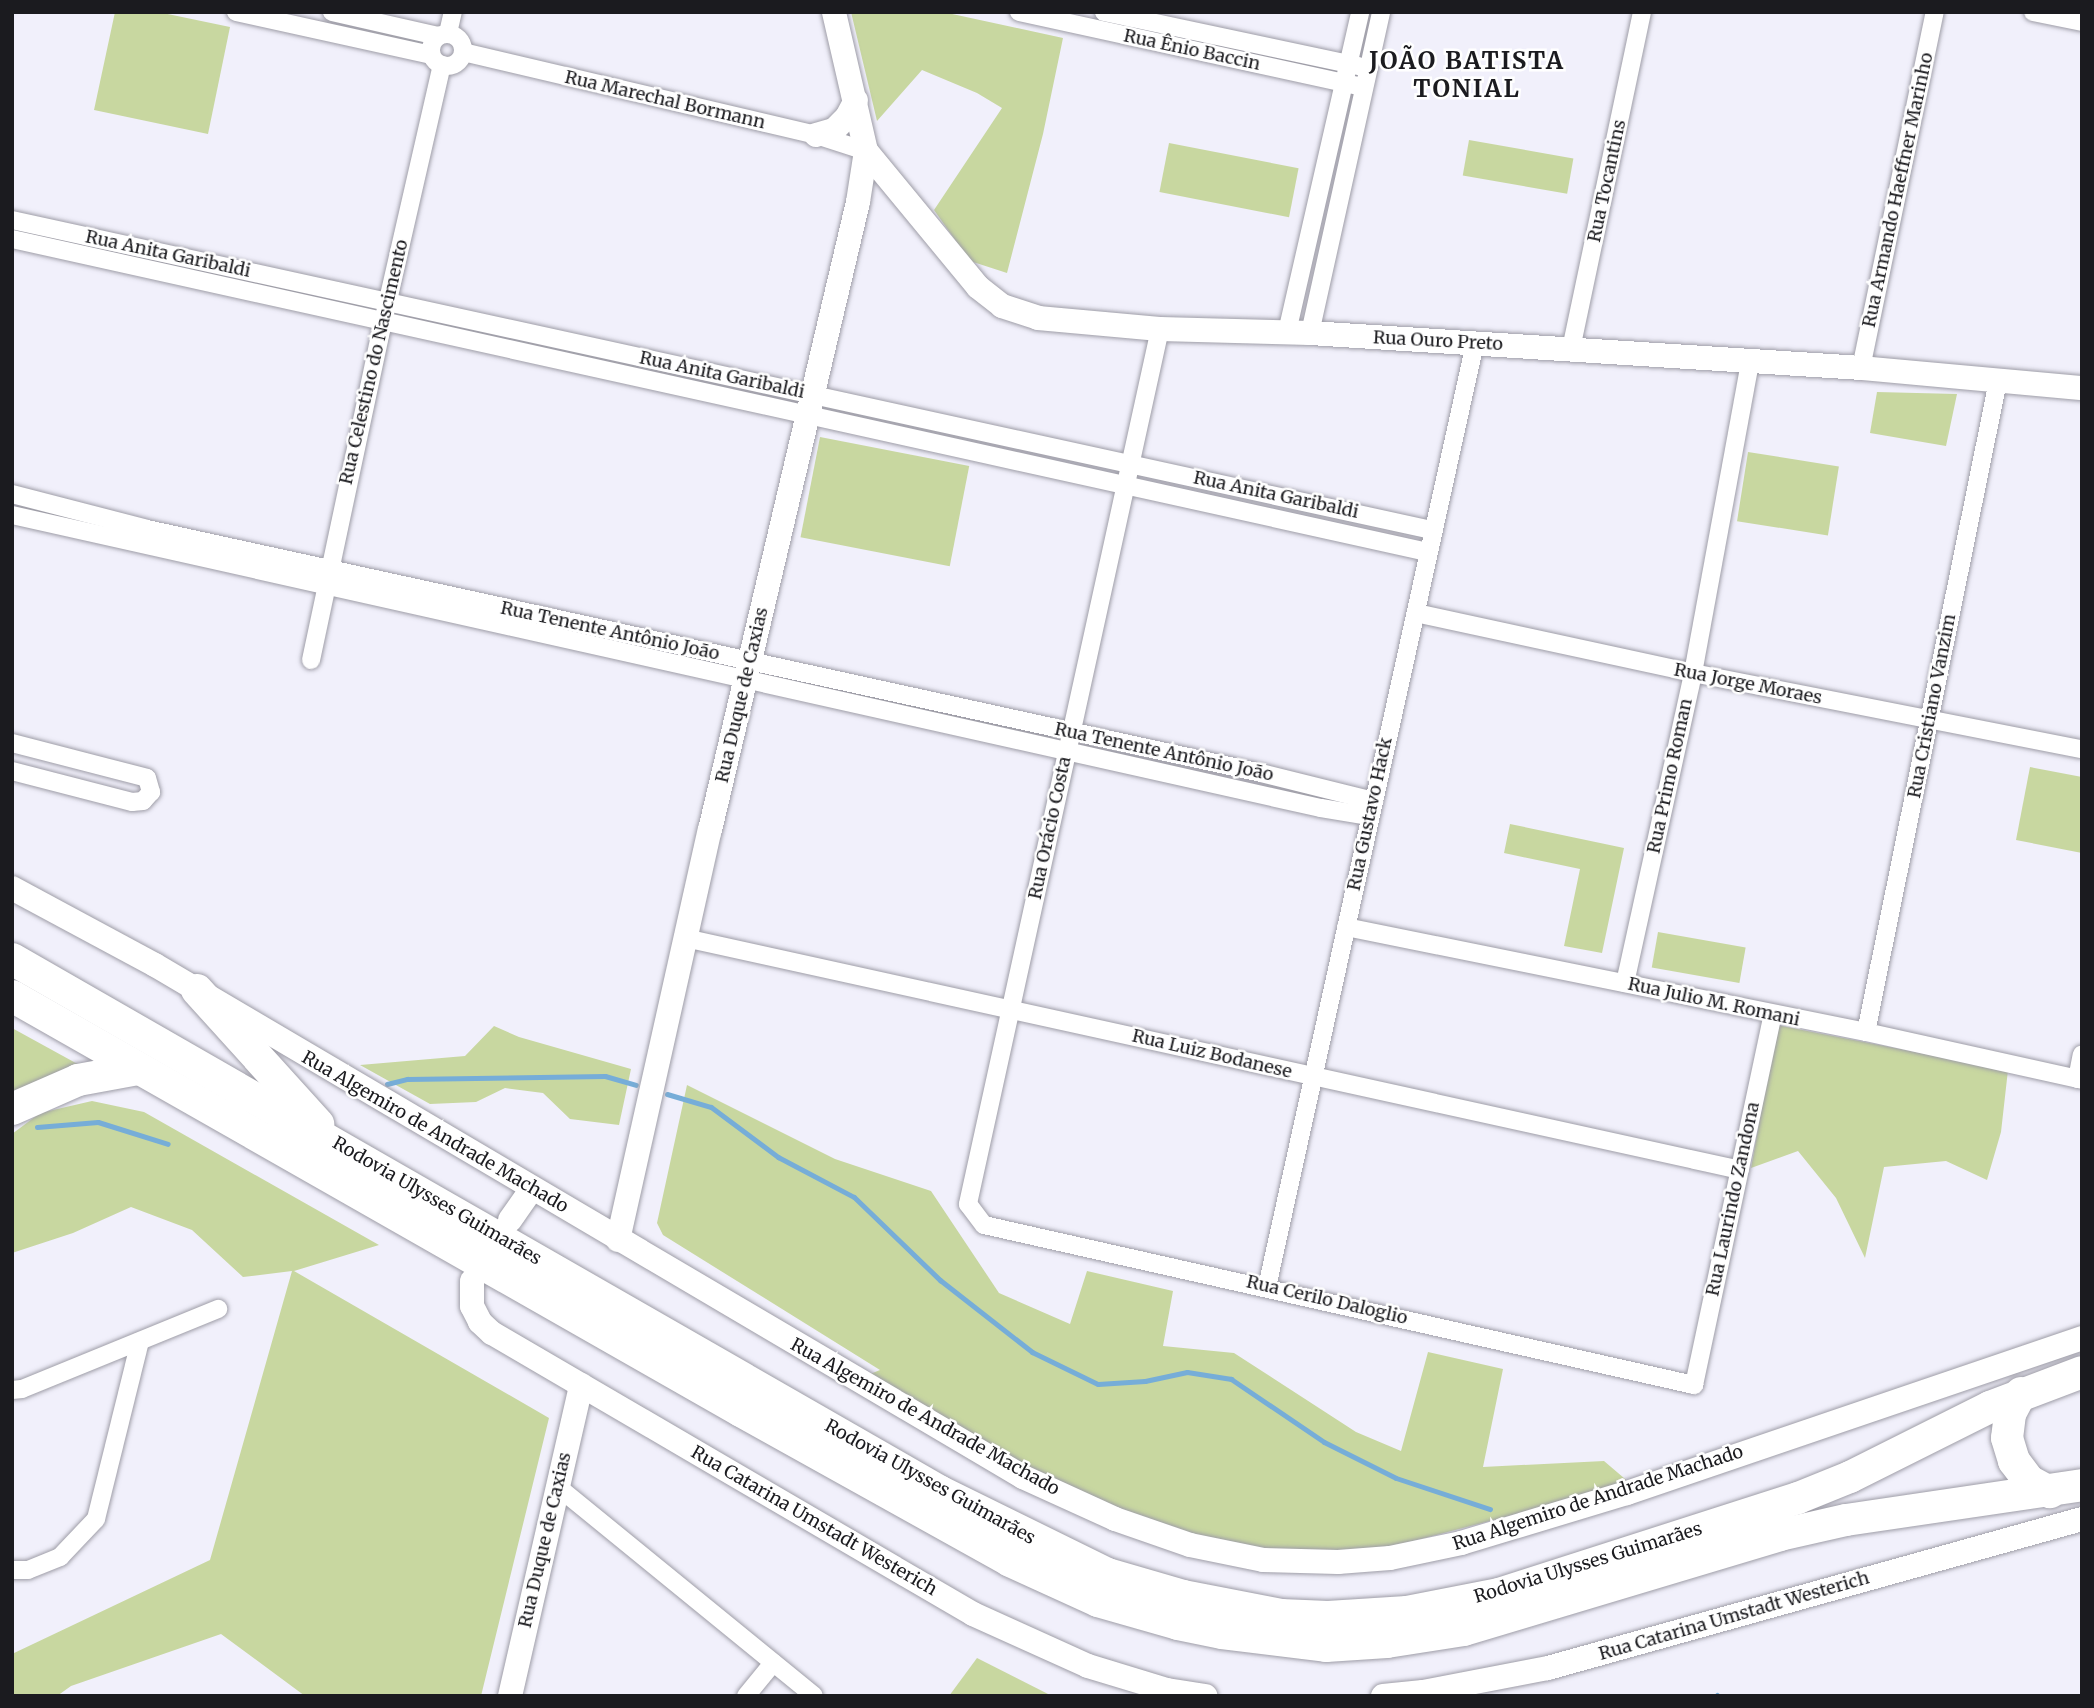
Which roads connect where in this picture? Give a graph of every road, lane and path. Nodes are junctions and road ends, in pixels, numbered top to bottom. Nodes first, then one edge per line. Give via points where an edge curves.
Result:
1 (236, 12) edge
2 (453, 12) edge
3 (834, 12) edge
4 (1019, 12) edge
5 (1104, 12) edge
6 (1360, 12) edge
7 (1381, 12) edge
8 (1642, 12) edge
9 (1935, 12) edge
10 (2039, 13) edge
11 (339, 14) edge
12 (1043, 15) edge
13 (2082, 22) edge
14 (1137, 29) junction
15 (443, 34) junction
16 (342, 35) junction
17 (1240, 41) junction
18 (463, 52) junction
19 (437, 60) junction
20 (1236, 60) junction
21 (1348, 64) junction
22 (1368, 68) junction
23 (1344, 83) junction
24 (1364, 87) junction
25 (856, 100) junction
26 (816, 135) junction
27 (866, 151) junction
28 (1321, 187) junction
29 (1341, 192) junction
30 (903, 195) junction
31 (858, 202) junction
32 (17, 221) edge
33 (15, 240) edge
34 (102, 240) junction
35 (99, 259) junction
36 (191, 259) junction
37 (270, 276) junction
38 (187, 278) junction
39 (266, 296) junction
40 (387, 302) junction
41 (383, 322) junction
42 (498, 326) junction
43 (1160, 329) junction
44 (1299, 333) junction
45 (577, 343) junction
46 (1475, 343) junction
47 (493, 346) junction
48 (1571, 349) junction
49 (663, 362) junction
50 (1750, 362) junction
51 (572, 363) junction
52 (1861, 368) junction
53 (1998, 381) junction
54 (659, 382) junction
55 (2082, 388) edge
56 (810, 404) junction
57 (929, 420) junction
58 (1010, 438) junction
59 (923, 441) junction
60 (1006, 460) junction
61 (1129, 463) junction
62 (1124, 487) junction
63 (1245, 489) junction
64 (14, 494) edge
65 (1334, 508) junction
66 (86, 511) junction
67 (1241, 512) junction
68 (12, 514) edge
69 (1329, 530) junction
70 (1432, 530) junction
71 (82, 531) junction
72 (146, 537) junction
73 (1427, 552) junction
74 (327, 577) junction
75 (1416, 613) junction
76 (311, 660) dead end
77 (747, 670) junction
78 (1693, 674) junction
79 (867, 687) junction
80 (862, 705) junction
81 (958, 707) junction
82 (1929, 718) junction
83 (955, 726) junction
84 (1070, 732) junction
85 (12, 743) edge
86 (1066, 750) junction
87 (2082, 750) edge
88 (1179, 755) junction
89 (71, 757) junction
90 (12, 771) edge
91 (1261, 773) junction
92 (1175, 775) junction
93 (66, 784) junction
94 (1257, 793) junction
95 (1371, 809) junction
96 (12, 888) edge
97 (1346, 927) junction
98 (685, 938) junction
99 (12, 959) edge
100 (1625, 983) junction
101 (197, 990) junction
102 (12, 996) edge
103 (1011, 1009) junction
104 (1773, 1014) junction
105 (1866, 1032) junction
106 (2082, 1054) edge
107 (138, 1069) junction
108 (1313, 1076) junction
109 (2079, 1079) edge
110 (12, 1109) edge
111 (335, 1143) junction
112 (1740, 1170) junction
113 (532, 1188) junction
114 (968, 1204) joint
115 (510, 1220) dead end
116 (618, 1240) junction
117 (472, 1281) dead end
118 (1267, 1286) junction
119 (218, 1309) dead end
120 (2082, 1338) edge
121 (140, 1341) junction
122 (2082, 1372) edge
123 (581, 1385) junction
124 (1694, 1385) joint
125 (12, 1390) edge
126 (2021, 1393) junction
127 (2082, 1485) edge
128 (558, 1487) junction
129 (2050, 1492) junction
130 (2082, 1519) edge
131 (12, 1570) edge
132 (773, 1663) junction
133 (1423, 1694) edge
134 (510, 1696) edge
135 (746, 1696) edge
136 (814, 1696) edge
137 (1206, 1696) edge
138 (1383, 1696) edge

1 - 16 street
2 - 15 street
3 - 25 street
4 - 12 street, Rua Ênio Baccin
5 - 14 street, Rua Ênio Baccin
6 - 21 street
7 - 22 street
8 - 48 street, Rua Tocantins
9 - 52 street, Rua Armando Haeffner Marinho
10 - 13 street
11 - 15 street
11 - 16 street
12 - 14 street, Rua Ênio Baccin
14 - 17 street, Rua Ênio Baccin
14 - 20 street, Rua Ênio Baccin
15 - 18 street via 458,38
15 - 19 street via 431,44
16 - 19 street
17 - 20 street
17 - 21 street, Rua Ênio Baccin
18 - 19 street via 453,65
18 - 26 street, Rua Marechal Bormann
19 - 40 street, Rua Celestino do Nascimento
20 - 23 street, Rua Ênio Baccin
21 - 22 street, Rua Ênio Baccin
21 - 23 street
22 - 24 street
23 - 24 street, Rua Ênio Baccin
23 - 28 street
24 - 29 street
25 - 26 street via 834,130
25 - 27 street
26 - 27 street, Rua Marechal Bormann
27 - 30 street, Rua Ouro Preto
27 - 31 street, Rua Duque de Caxias
28 - 29 street
28 - 44 street
29 - 44 street
30 - 31 street via 886,191
30 - 43 street, Rua Ouro Preto via 978,287 1002,306 1038,318
31 - 56 street, Rua Duque de Caxias
32 - 33 street
32 - 34 street, Rua Anita Garibaldi
33 - 35 street, Rua Anita Garibaldi
34 - 35 street
34 - 36 street, Rua Anita Garibaldi
35 - 38 street, Rua Anita Garibaldi
36 - 37 street, Rua Anita Garibaldi
36 - 38 street
37 - 39 street
37 - 40 street, Rua Anita Garibaldi
38 - 39 street, Rua Anita Garibaldi
39 - 41 street, Rua Anita Garibaldi
40 - 41 street, Rua Celestino do Nascimento
40 - 42 street, Rua Anita Garibaldi
41 - 47 street, Rua Anita Garibaldi
41 - 74 street, Rua Celestino do Nascimento
42 - 45 street, Rua Anita Garibaldi
42 - 47 street
43 - 44 street, Rua Ouro Preto
43 - 61 street, Rua Orácio Costa
44 - 46 street, Rua Ouro Preto
45 - 49 street, Rua Anita Garibaldi
45 - 51 street
46 - 48 street, Rua Ouro Preto
46 - 70 street, Rua Gustavo Hack
47 - 51 street, Rua Anita Garibaldi
48 - 50 street, Rua Ouro Preto
49 - 54 street
49 - 56 street, Rua Anita Garibaldi
50 - 52 street, Rua Ouro Preto
50 - 78 street, Rua Primo Roman
51 - 54 street, Rua Anita Garibaldi
52 - 53 street, Rua Ouro Preto
53 - 55 street, Rua Ouro Preto
53 - 82 street, Rua Cristiano Vanzim
54 - 56 street, Rua Anita Garibaldi
56 - 57 street, Rua Anita Garibaldi
56 - 59 street, Rua Anita Garibaldi
56 - 77 street, Rua Duque de Caxias
57 - 58 street, Rua Anita Garibaldi
57 - 59 street
58 - 60 street
58 - 61 street, Rua Anita Garibaldi
59 - 60 street, Rua Anita Garibaldi
60 - 62 street, Rua Anita Garibaldi
61 - 62 street, Rua Orácio Costa
61 - 63 street, Rua Anita Garibaldi
62 - 67 street, Rua Anita Garibaldi
62 - 84 street, Rua Orácio Costa
63 - 65 street, Rua Anita Garibaldi
63 - 67 street
64 - 66 street, Rua Tenente Antônio João
64 - 68 street
65 - 69 street
65 - 70 street, Rua Anita Garibaldi
66 - 71 street
66 - 72 street, Rua Tenente Antônio João
67 - 69 street, Rua Anita Garibaldi
68 - 71 street, Rua Tenente Antônio João
69 - 73 street, Rua Anita Garibaldi
70 - 73 street, Rua Gustavo Hack
71 - 72 street, Rua Tenente Antônio João
72 - 74 street, Rua Tenente Antônio João
73 - 75 street, Rua Gustavo Hack
74 - 76 street, Rua Celestino do Nascimento
74 - 77 street, Rua Tenente Antônio João
75 - 78 street, Rua Jorge Moraes
75 - 95 street, Rua Gustavo Hack
77 - 79 street, Rua Tenente Antônio João
77 - 80 street, Rua Tenente Antônio João
77 - 98 street, Rua Duque de Caxias
78 - 82 street, Rua Jorge Moraes
78 - 100 street, Rua Primo Roman
79 - 80 street
79 - 81 street, Rua Tenente Antônio João
80 - 83 street, Rua Tenente Antônio João
81 - 83 street
81 - 84 street, Rua Tenente Antônio João
82 - 87 street, Rua Jorge Moraes
82 - 105 street, Rua Cristiano Vanzim
83 - 86 street, Rua Tenente Antônio João
84 - 86 street, Rua Orácio Costa
84 - 88 street, Rua Tenente Antônio João
85 - 89 street
86 - 92 street, Rua Tenente Antônio João
86 - 103 street, Rua Orácio Costa
88 - 91 street, Rua Tenente Antônio João
88 - 92 street
89 - 93 street
89 - 93 street via 147,778 151,792 132,802
90 - 93 street
91 - 94 street
91 - 95 street, Rua Tenente Antônio João
92 - 94 street, Rua Tenente Antônio João
94 - 95 street, Rua Tenente Antônio João
95 - 97 street, Rua Gustavo Hack
96 - 101 street, Rua Algemiro de Andrade Machado
97 - 100 street, Rua Julio M. Romani
97 - 108 street, Rua Gustavo Hack
98 - 103 street, Rua Luiz Bodanese
98 - 116 street, Rua Duque de Caxias
99 - 111 highway, Rodovia Ulysses Guimarães
100 - 104 street, Rua Julio M. Romani
101 - 111 highway
101 - 113 street, Rua Algemiro de Andrade Machado
102 - 107 highway, Rodovia Ulysses Guimarães
103 - 108 street, Rua Luiz Bodanese
103 - 114 street, Rua Orácio Costa
104 - 105 street, Rua Julio M. Romani
104 - 112 street, Rua Laurindo Zandona
105 - 109 street, Rua Julio M. Romani
106 - 109 street
107 - 110 highway via 78,1080
107 - 129 highway, Rodovia Ulysses Guimarães via 1010,1560 1098,1601 1178,1624 1326,1646 1400,1640 1464,1630 1780,1535 1897,1510
108 - 112 street, Rua Luiz Bodanese
108 - 118 street, Rua Gustavo Hack
111 - 126 highway, Rodovia Ulysses Guimarães via 939,1491 1034,1540 1142,1585 1281,1615 1359,1617 1499,1594 1798,1498
112 - 124 street, Rua Laurindo Zandona
113 - 115 street
113 - 116 street, Rua Algemiro de Andrade Machado
114 - 118 street, Rua Cerilo Daloglio via 984,1225
116 - 120 street, Rua Algemiro de Andrade Machado via 1023,1477 1115,1520 1190,1545 1263,1560 1390,1558 1461,1544 1627,1493
117 - 123 street, Rua Catarina Umstadt Westerich via 472,1306 480,1322
118 - 124 street, Rua Cerilo Daloglio
119 - 121 street
121 - 125 street
121 - 131 street via 96,1519 60,1556 28,1570
122 - 126 highway, Rodovia Ulysses Guimarães
123 - 128 street, Rua Duque de Caxias
123 - 137 street, Rua Catarina Umstadt Westerich via 973,1614 1088,1666 1167,1690
126 - 129 highway via 2010,1414 2007,1438 2014,1461 2029,1480
127 - 129 highway, Rodovia Ulysses Guimarães
128 - 132 street
128 - 134 street, Rua Duque de Caxias
130 - 133 street, Rua Catarina Umstadt Westerich via 1548,1668
132 - 135 street
132 - 136 street
133 - 138 street, Rua Catarina Umstadt Westerich

